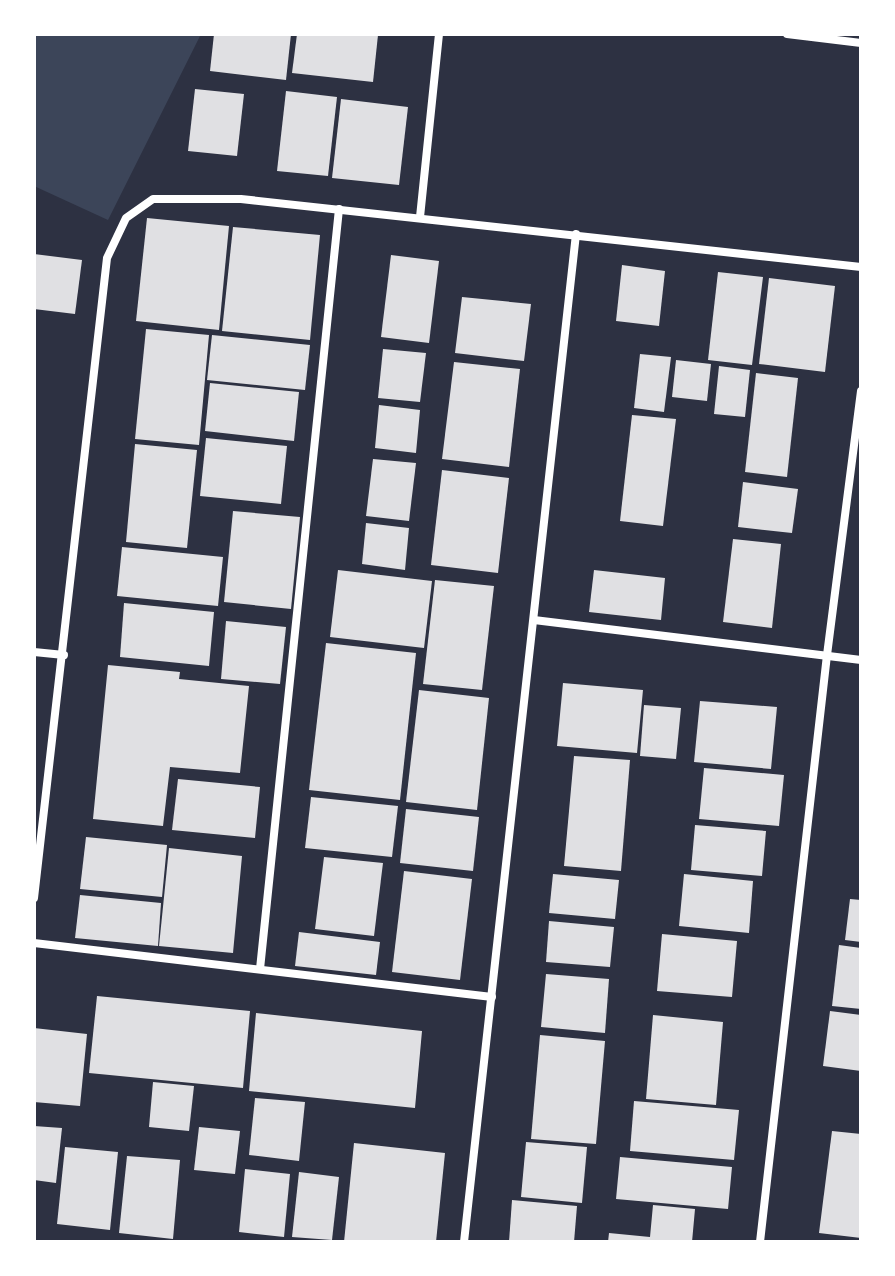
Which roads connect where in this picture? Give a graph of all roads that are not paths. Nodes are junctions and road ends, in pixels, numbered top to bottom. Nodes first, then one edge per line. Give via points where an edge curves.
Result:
1 (439, 34) edge
2 (787, 34) edge
3 (861, 43) edge
4 (339, 209) junction
5 (420, 217) junction
6 (576, 234) junction
7 (861, 267) edge
8 (861, 391) edge
9 (534, 620) junction
10 (34, 652) edge
11 (64, 655) junction
12 (827, 655) junction
13 (861, 660) edge
14 (34, 898) edge
15 (34, 943) edge
16 (260, 969) junction
17 (492, 997) junction
18 (464, 1242) edge
19 (760, 1242) edge

1 - 5 street
2 - 3 street
4 - 5 street
4 - 11 street via 183,197 153,199 126,218 107,258
4 - 16 street
5 - 6 street
6 - 7 street
6 - 9 street
8 - 12 street
9 - 12 street
9 - 17 street
10 - 11 street
11 - 14 street
12 - 13 street
12 - 19 street
15 - 16 street
16 - 17 street
17 - 18 street

